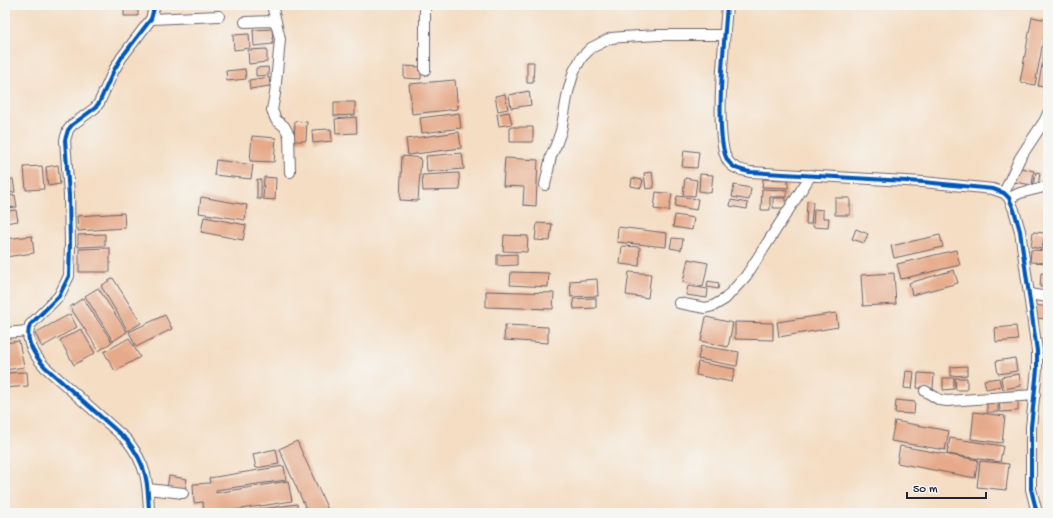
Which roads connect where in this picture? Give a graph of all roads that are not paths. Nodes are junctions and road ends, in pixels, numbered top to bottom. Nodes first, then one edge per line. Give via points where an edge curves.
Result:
1 (154, 5) edge
2 (272, 5) edge
3 (426, 5) edge
4 (727, 5) edge
5 (219, 16) dead end
6 (151, 19) junction
7 (276, 21) junction
8 (245, 22) dead end
9 (725, 35) junction
10 (425, 70) dead end
11 (1048, 113) edge
12 (290, 172) dead end
13 (811, 175) junction
14 (544, 185) dead end
15 (1048, 186) edge
16 (1007, 195) junction
17 (1029, 294) junction
18 (1048, 297) edge
19 (679, 303) dead end
20 (28, 331) junction
21 (5, 333) edge
22 (925, 391) dead end
23 (1035, 395) junction
24 (148, 488) junction
25 (183, 493) dead end
26 (149, 513) edge
27 (1037, 513) edge

1 - 6 street
2 - 7 street
3 - 10 street
4 - 9 street
5 - 6 street
6 - 20 street via 122,57 99,103 68,130 65,140 70,237 69,276 59,296 30,325
7 - 8 street
7 - 12 street via 280,39 272,110 276,120 284,126 289,135
9 - 13 street via 721,139 728,162 740,170 750,172
9 - 14 street via 623,36 611,38 591,48 574,71 561,131 551,156
11 - 16 street via 1020,158
13 - 16 street via 993,189
13 - 19 street via 746,276 725,299 706,308
15 - 16 street
16 - 17 street via 1020,231
17 - 18 street
17 - 23 street via 1037,351
20 - 21 street
20 - 24 street via 36,357 45,367 127,440 142,464
22 - 23 street via 947,401
23 - 27 street via 1031,427 1031,489
24 - 25 street
24 - 26 street

